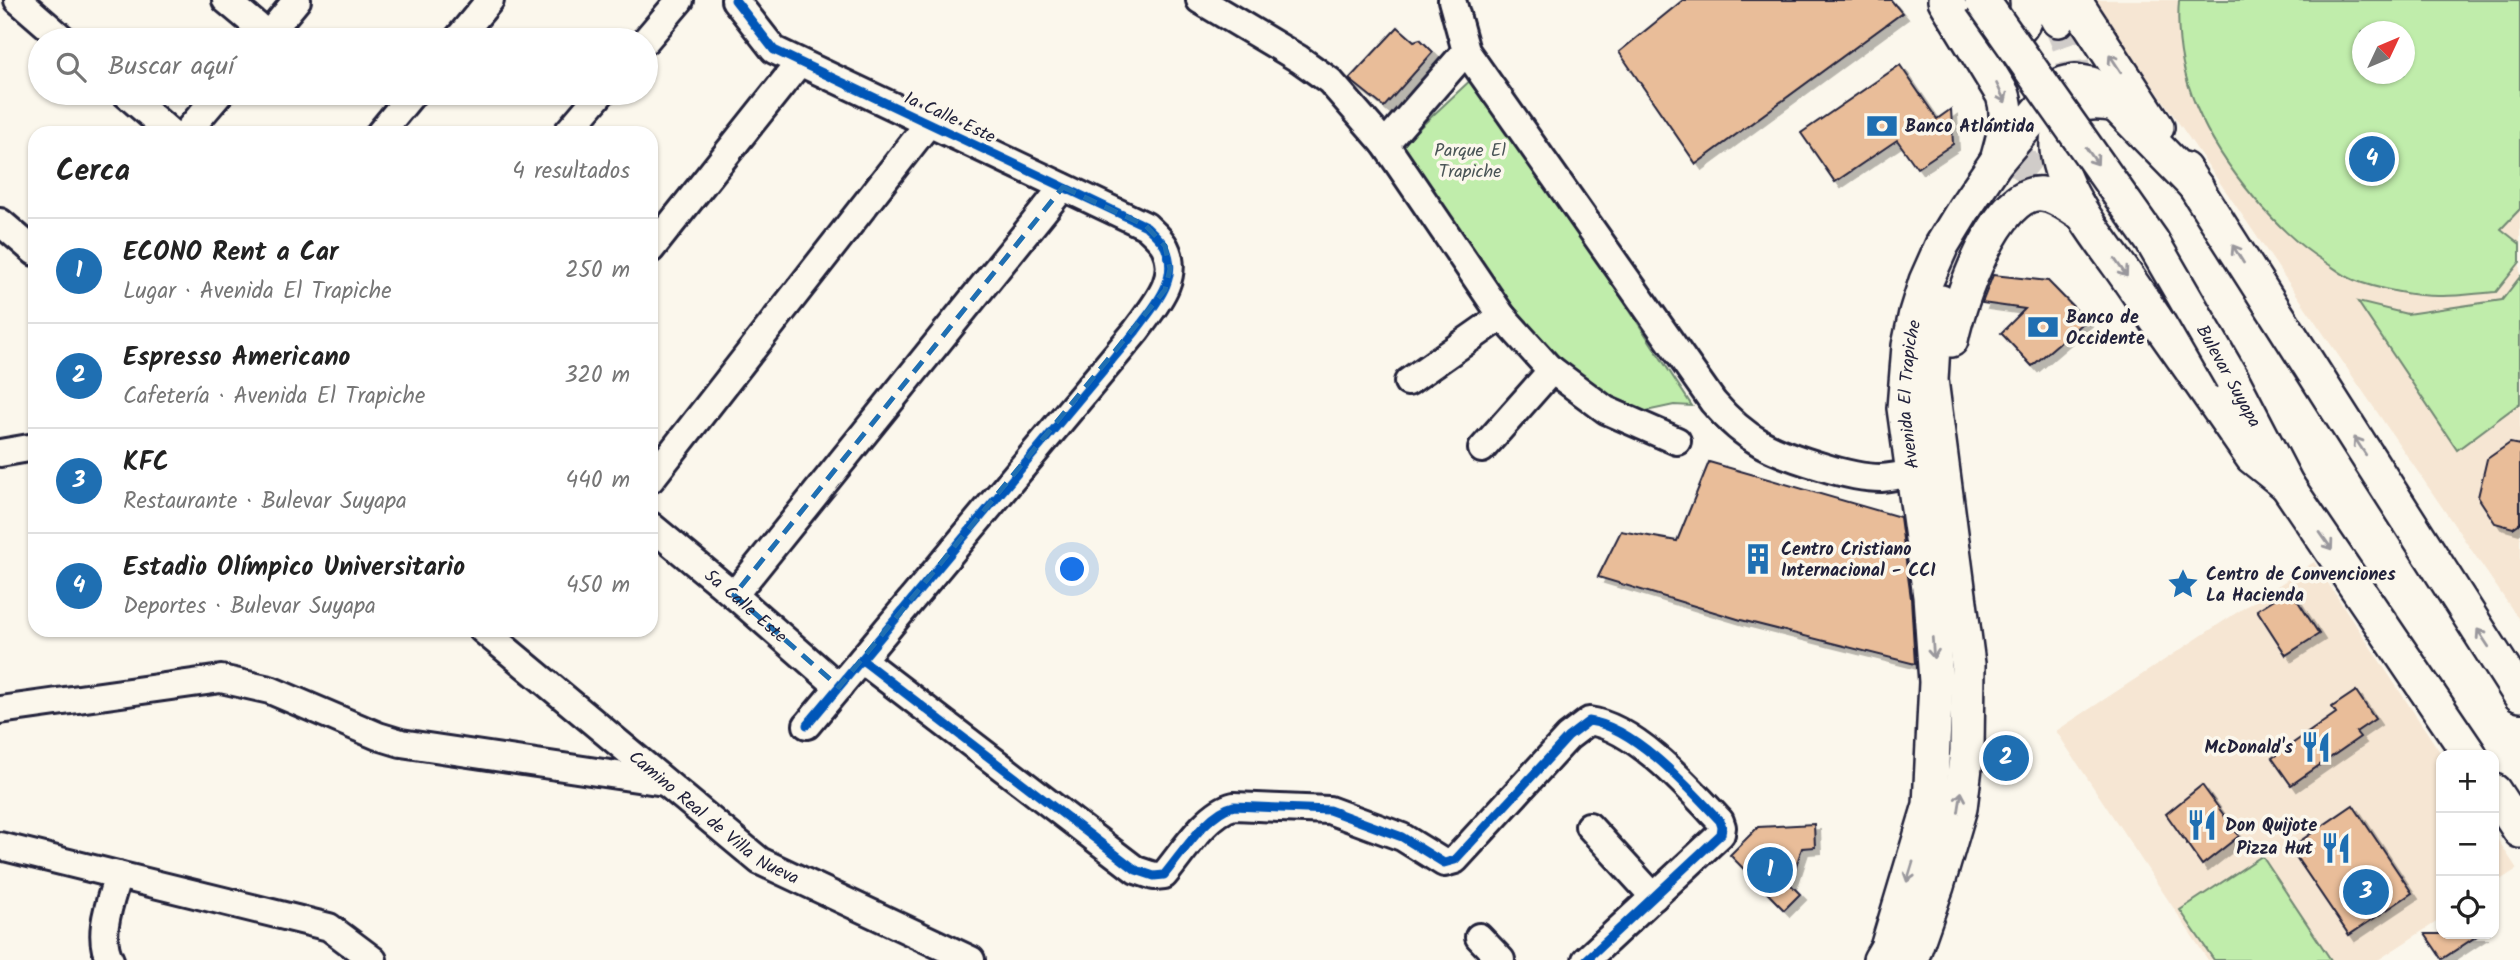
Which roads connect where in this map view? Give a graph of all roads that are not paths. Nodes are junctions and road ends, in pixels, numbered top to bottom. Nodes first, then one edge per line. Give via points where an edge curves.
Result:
1 (18, 0) edge
2 (226, 0) edge
3 (297, 0) edge
4 (490, 0) edge
5 (680, 0) edge
6 (735, 0) edge
7 (1452, 0) edge
8 (1945, 0) edge
9 (1982, 0) edge
10 (2028, 0) edge
11 (1208, 2) edge
12 (2060, 7) edge
13 (50, 28) edge
14 (255, 28) edge
15 (274, 28) edge
16 (467, 28) edge
17 (656, 28) edge
18 (1966, 34) junction
19 (1466, 51) junction
20 (799, 63) junction
21 (2116, 104) junction
22 (139, 105) edge
23 (210, 105) edge
24 (403, 105) edge
25 (591, 105) edge
26 (928, 124) junction
27 (164, 126) edge
28 (192, 126) edge
29 (386, 126) edge
30 (573, 126) edge
31 (1385, 144) junction
32 (2004, 169) junction
33 (1063, 187) junction
34 (2197, 188) junction
35 (2081, 213) junction
36 (0, 222) edge
37 (658, 240) edge
38 (28, 246) edge
39 (1502, 316) junction
40 (1552, 370) junction
41 (1408, 382) dead end
42 (1676, 441) dead end
43 (28, 448) edge
44 (1482, 449) dead end
45 (1940, 452) junction
46 (0, 453) edge
47 (658, 470) edge
48 (1914, 473) junction
49 (2287, 485) junction
50 (658, 532) edge
51 (734, 595) junction
52 (491, 637) edge
53 (862, 660) junction
54 (1968, 664) junction
55 (839, 687) junction
56 (2520, 695) edge
57 (0, 710) edge
58 (807, 725) dead end
59 (2467, 750) edge
60 (664, 782) junction
61 (2499, 799) edge
62 (1588, 826) dead end
63 (2520, 831) edge
64 (0, 846) edge
65 (118, 875) junction
66 (1654, 897) junction
67 (1479, 936) dead end
68 (110, 960) edge
69 (373, 960) edge
70 (971, 960) edge
71 (1500, 960) edge
72 (1587, 960) edge
73 (1880, 960) edge
74 (1911, 960) edge

1 - 13 street
2 - 14 street
3 - 15 street
4 - 16 street
5 - 17 street
6 - 20 street, 1a Calle Este via 774,50
7 - 19 street
8 - 18 main road
9 -> 49 main road, Bulevar Suyapa, bridge via 2152,241
10 - 18 main road via 2025,21 2005,39 1992,42
11 - 31 street via 1330,82
34 -> 12 main road
18 -> 32 main road via 2007,109
19 - 31 street
19 - 48 street via 1732,424 1781,454 1850,476
20 - 26 street, 1a Calle Este
20 - 37 street
21 - 32 main road, Avenida El Trapiche via 2091,84 2063,84
21 - 34 main road, Avenida El Trapiche
21 - 35 main road via 2087,103 2069,113 2061,124 2059,158
22 - 27 street
23 - 28 street
24 - 29 street
25 - 30 street
26 - 33 street, 1a Calle Este
26 - 47 street
31 - 39 street
32 - 45 main road, Avenida El Trapiche via 1962,246 1937,312 1931,380
32 - 48 main road, Avenida El Trapiche via 1979,185 1942,245 1916,313 1904,408
33 - 51 street
33 - 53 street, 1a Calle Este via 1146,226 1165,246 1170,269 1165,290 1136,331
56 -> 34 main road
35 - 45 main road via 2052,197 2029,195 1996,227 1975,264 1953,328
35 -> 49 main road via 2252,457
36 - 38 street
39 - 40 street
39 - 41 street
40 - 42 street via 1606,410
40 - 44 street
43 - 46 street
45 - 54 main road, Avenida El Trapiche
48 - 54 main road via 1933,488 1948,598
48 -> 73 main road, Avenida El Trapiche via 1936,682 1930,805
49 -> 59 main road, Bulevar Suyapa
50 - 51 street, 5a Calle Este
51 - 55 street, 5a Calle Este
52 - 60 street, Camino Real de Villa Nueva
53 - 55 street
53 - 66 street via 1136,870 1154,876 1164,875 1195,836 1224,808 1234,806 1329,810 1402,837 1444,863 1455,860 1568,737 1589,721 1600,722 1662,762 1722,827 1721,834
74 -> 54 main road, Avenida El Trapiche via 1960,808 1967,751
55 - 58 street
57 - 60 street via 221,680 270,690 401,743
60 - 70 street, Camino Real de Villa Nueva via 769,866
61 - 63 main road
62 - 66 street
64 - 65 street
65 - 68 street via 103,937
65 - 69 street via 329,927
66 - 72 street
67 - 71 street

